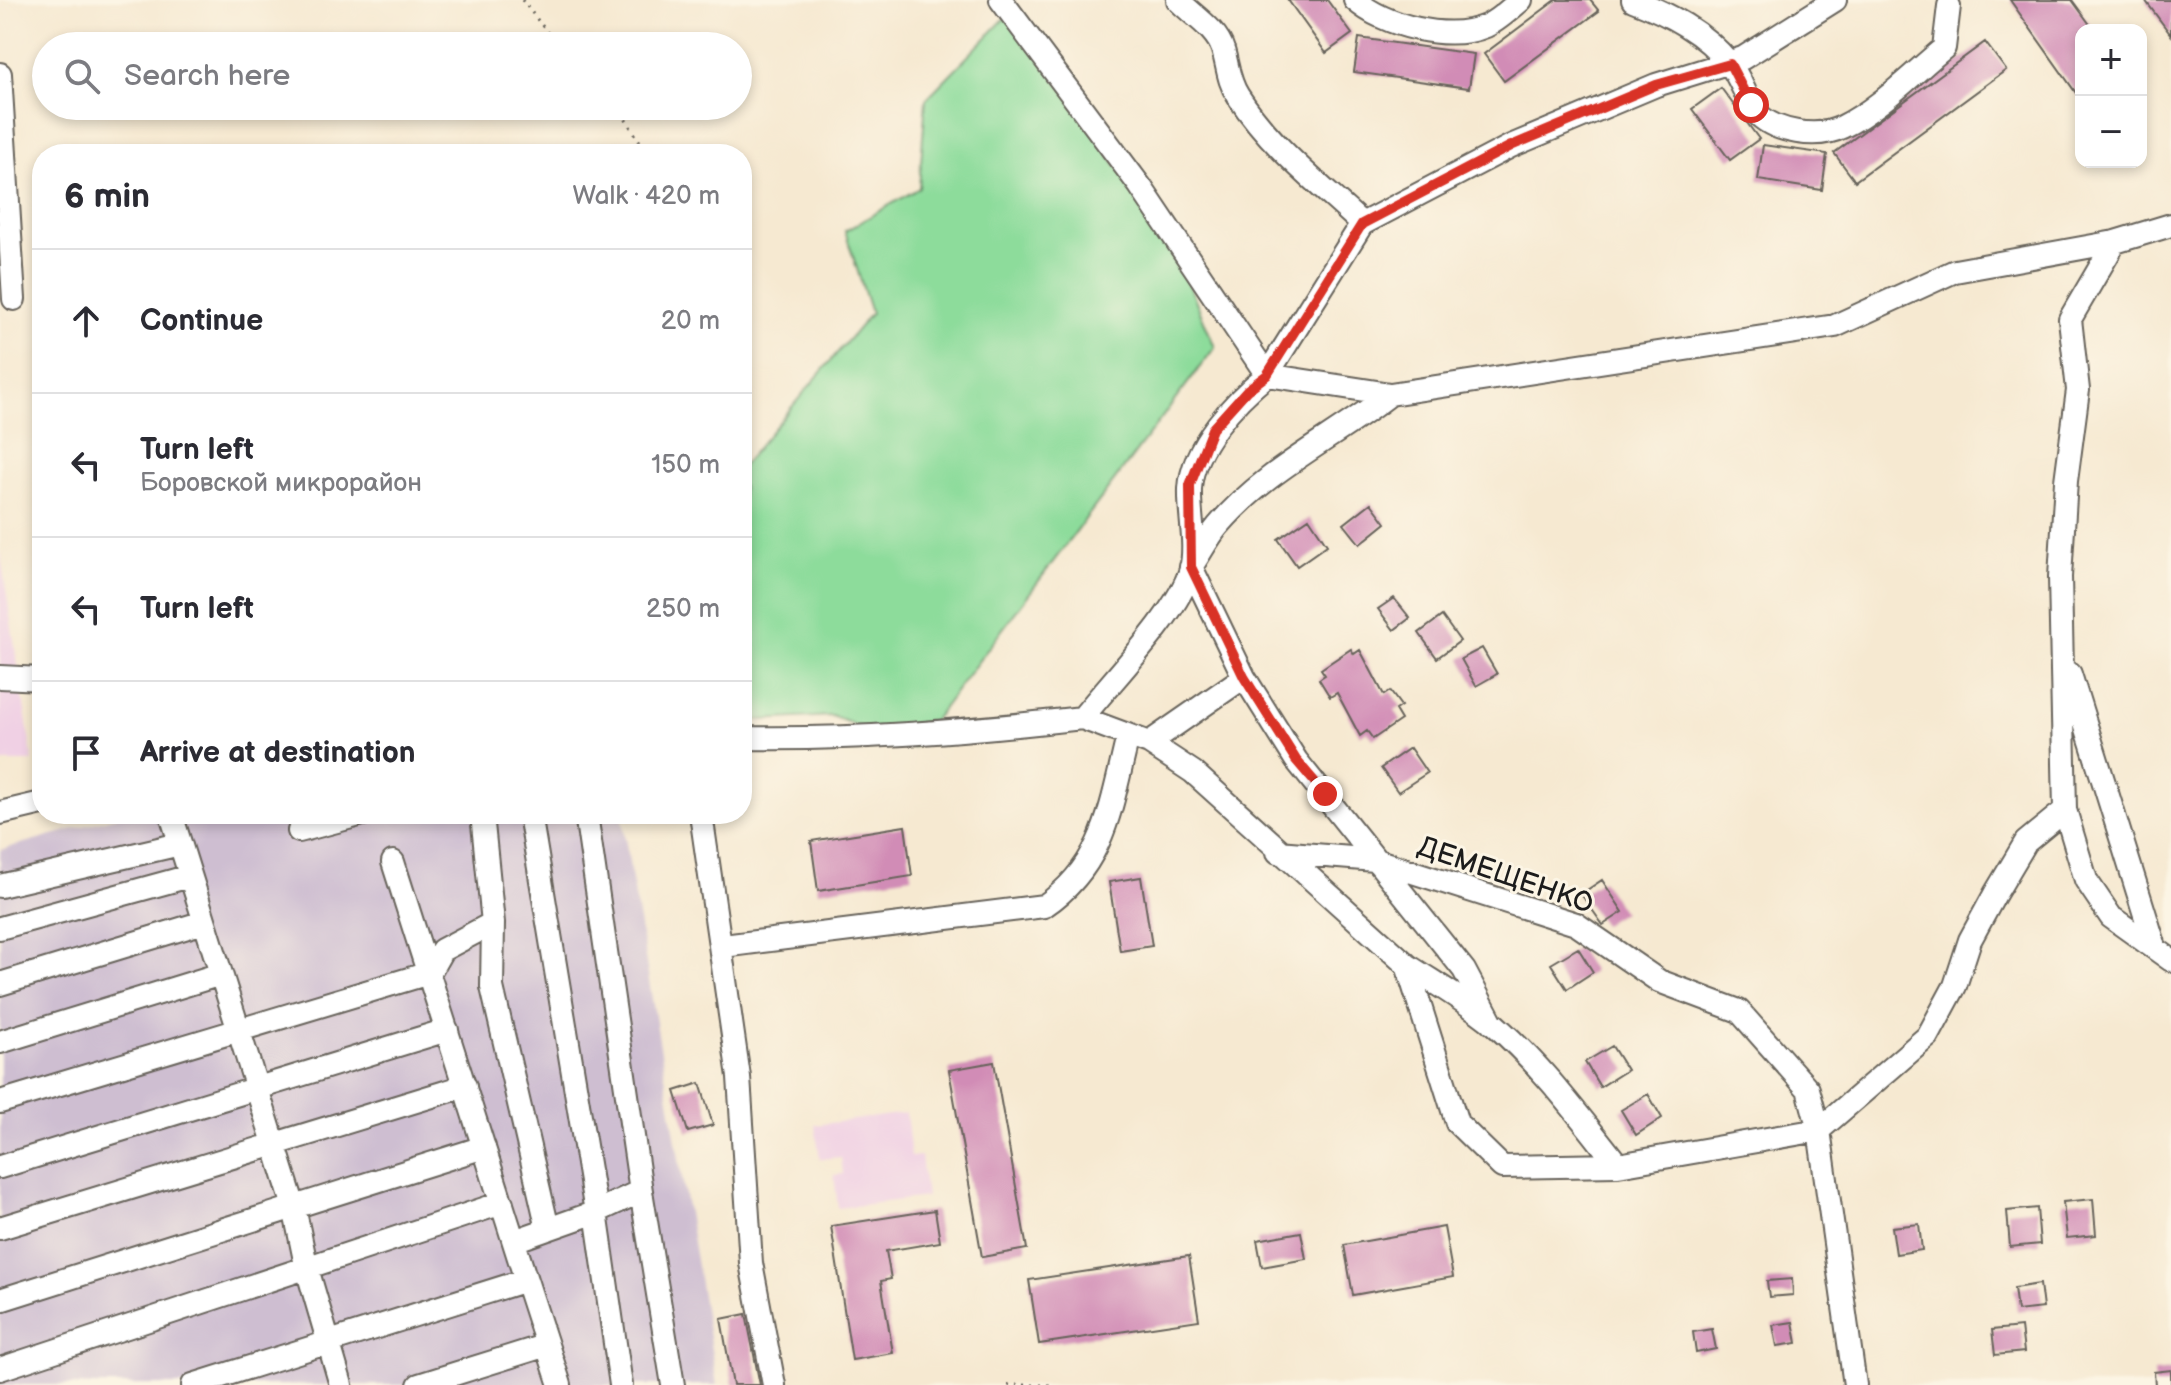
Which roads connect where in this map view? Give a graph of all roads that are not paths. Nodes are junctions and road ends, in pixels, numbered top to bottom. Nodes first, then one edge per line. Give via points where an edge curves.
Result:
1 (1001, 0) edge
2 (1178, 0) edge
3 (1355, 0) edge
4 (1521, 0) edge
5 (1633, 0) edge
6 (1835, 0) edge
7 (1946, 2) edge
8 (1730, 64) junction
9 (0, 74) edge
10 (1362, 224) junction
11 (2171, 225) edge
12 (2115, 242) junction
13 (14, 299) dead end
14 (1267, 375) junction
15 (1390, 394) junction
16 (1191, 567) junction
17 (2063, 654) junction
18 (0, 677) edge
19 (1244, 677) junction
20 (32, 679) edge
21 (1082, 718) junction
22 (752, 738) edge
23 (1139, 740) junction
24 (32, 805) edge
25 (2065, 810) junction
26 (0, 813) edge
27 (174, 824) edge
28 (325, 824) edge
29 (483, 824) edge
30 (532, 824) edge
31 (587, 824) edge
32 (703, 824) edge
33 (299, 831) dead end
34 (180, 844) junction
35 (1278, 852) junction
36 (1375, 860) junction
37 (393, 862) dead end
38 (190, 876) junction
39 (0, 886) edge
40 (204, 922) junction
41 (493, 923) junction
42 (0, 928) edge
43 (723, 946) junction
44 (2163, 953) edge
45 (1407, 965) junction
46 (429, 973) junction
47 (221, 974) junction
48 (0, 984) edge
49 (1492, 1023) junction
50 (447, 1030) junction
51 (239, 1031) junction
52 (0, 1042) edge
53 (465, 1086) junction
54 (257, 1089) junction
55 (0, 1102) edge
56 (1819, 1130) junction
57 (274, 1145) junction
58 (484, 1147) junction
59 (1618, 1165) junction
60 (0, 1167) edge
61 (641, 1191) junction
62 (502, 1203) junction
63 (294, 1207) junction
64 (596, 1212) junction
65 (0, 1228) edge
66 (548, 1229) junction
67 (514, 1241) junction
68 (306, 1265) junction
69 (526, 1280) junction
70 (0, 1300) edge
71 (330, 1340) junction
72 (547, 1345) junction
73 (0, 1369) edge
74 (193, 1385) edge
75 (341, 1385) edge
76 (419, 1385) edge
77 (560, 1385) edge
78 (621, 1385) edge
79 (673, 1385) edge
80 (774, 1385) edge
81 (1855, 1385) edge

1 - 14 street via 1140,186
2 - 10 street via 1216,37 1238,96 1272,139
3 - 4 street via 1392,20 1455,31 1489,25
5 - 8 street via 1683,23
6 - 8 street
7 - 8 street via 1944,48 1852,121 1828,132 1793,131 1769,123 1751,105
8 - 10 street via 1656,85 1511,146
9 - 13 street
10 - 14 street
11 - 12 street
12 - 15 street via 1955,271 1835,326
12 - 17 street via 2070,319 2078,390 2060,577
14 - 15 street
14 - 16 street via 1212,429 1195,471 1190,485
15 - 16 street via 1265,480 1218,526
16 - 19 street
16 - 21 street via 1179,596
17 - 25 street
17 - 44 street
18 - 20 street
19 - 23 street
19 - 36 street via 1296,760
21 - 22 street via 944,734
21 - 23 street
23 - 35 street via 1193,772
23 - 43 street via 1081,876 1044,906
24 - 26 street
25 - 44 street via 2086,880 2111,917
25 - 56 street via 2026,842 2002,881 1928,1036
27 - 34 street
28 - 33 street
29 - 41 street
30 - 64 street
31 - 61 street
32 - 43 street
34 - 38 street
34 - 39 street
35 - 36 street, ДЕМЕЩЕНКО
35 - 45 street
36 - 49 street via 1464,970
36 - 56 street, ДЕМЕЩЕНКО via 1576,924 1659,981 1739,1011 1808,1089
37 - 46 street
38 - 40 street
38 - 42 street
40 - 47 street
40 - 48 street
41 - 46 street via 442,950
41 - 66 street via 492,987
43 - 80 street via 739,1077 751,1263
45 - 49 street
45 - 59 street via 1457,1123 1502,1167
46 - 50 street
46 - 51 street
47 - 51 street
47 - 52 street
49 - 59 street via 1563,1094
50 - 53 street
50 - 54 street
51 - 54 street
51 - 55 street
53 - 57 street
53 - 58 street
54 - 57 street
54 - 60 street
56 - 59 street
56 - 81 street, ДЕМЕЩЕНКО
57 - 63 street
57 - 65 street
58 - 62 street
58 - 63 street
61 - 64 street
61 - 79 street
62 - 67 street
62 - 68 street
63 - 68 street
63 - 70 street
64 - 66 street
64 - 78 street
66 - 67 street
67 - 69 street
68 - 71 street
68 - 73 street
69 - 71 street
69 - 72 street
71 - 74 street
71 - 75 street
72 - 76 street
72 - 77 street

